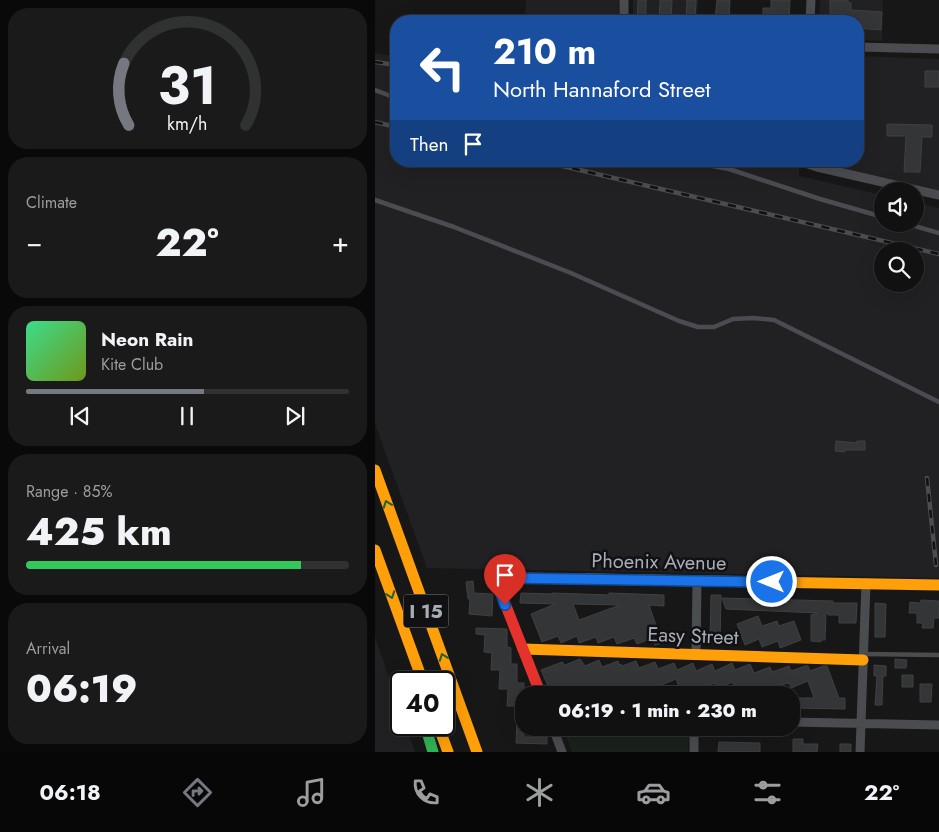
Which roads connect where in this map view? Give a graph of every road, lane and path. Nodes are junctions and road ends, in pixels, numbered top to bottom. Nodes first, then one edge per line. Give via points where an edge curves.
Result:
1 (624, 0) edge
2 (811, 0) edge
3 (624, 15) edge
4 (810, 15) edge
5 (864, 47) edge
6 (939, 49) edge
7 (375, 90) edge
8 (390, 96) edge
9 (718, 167) edge
10 (825, 167) edge
11 (939, 196) edge
12 (375, 200) edge
13 (874, 214) edge
14 (924, 229) edge
15 (939, 233) edge
16 (939, 402) edge
17 (375, 470) edge
18 (375, 550) edge
19 (697, 582) junction
20 (866, 583) junction
21 (939, 585) edge
22 (407, 640) junction
23 (523, 649) junction
24 (697, 654) junction
25 (939, 655) edge
26 (863, 657) junction
27 (408, 671) edge
28 (419, 671) edge
29 (537, 686) edge
30 (800, 722) edge
31 (861, 724) junction
32 (939, 725) edge
33 (428, 736) edge
34 (442, 736) edge
35 (556, 736) edge
36 (694, 736) edge
37 (433, 752) edge
38 (448, 752) edge
39 (477, 752) edge
40 (562, 752) edge
41 (693, 752) edge
42 (860, 752) edge

1 - 3 street
2 - 4 street
5 - 6 street
7 - 8 lane
9 - 13 lane
10 - 11 street
12 - 16 lane via 571,273 679,321 714,326 733,319 774,320
14 - 15 lane
39 -> 17 main road, I 15
18 -> 22 main road, I 15
19 - 20 main road, Phoenix Avenue
19 - 23 main road, Phoenix Avenue via 504,578 499,582 499,588
19 - 24 street
20 - 21 main road, Phoenix Avenue
20 - 26 street
22 - 27 main road
22 - 28 main road, I 15
23 - 24 main road, Easy Street
23 - 29 main road
24 - 26 main road, Easy Street
25 - 26 lane
26 - 31 street
30 - 31 street
31 - 32 street
31 - 42 street
33 - 37 main road
34 - 38 main road
35 - 40 street
36 - 41 street

